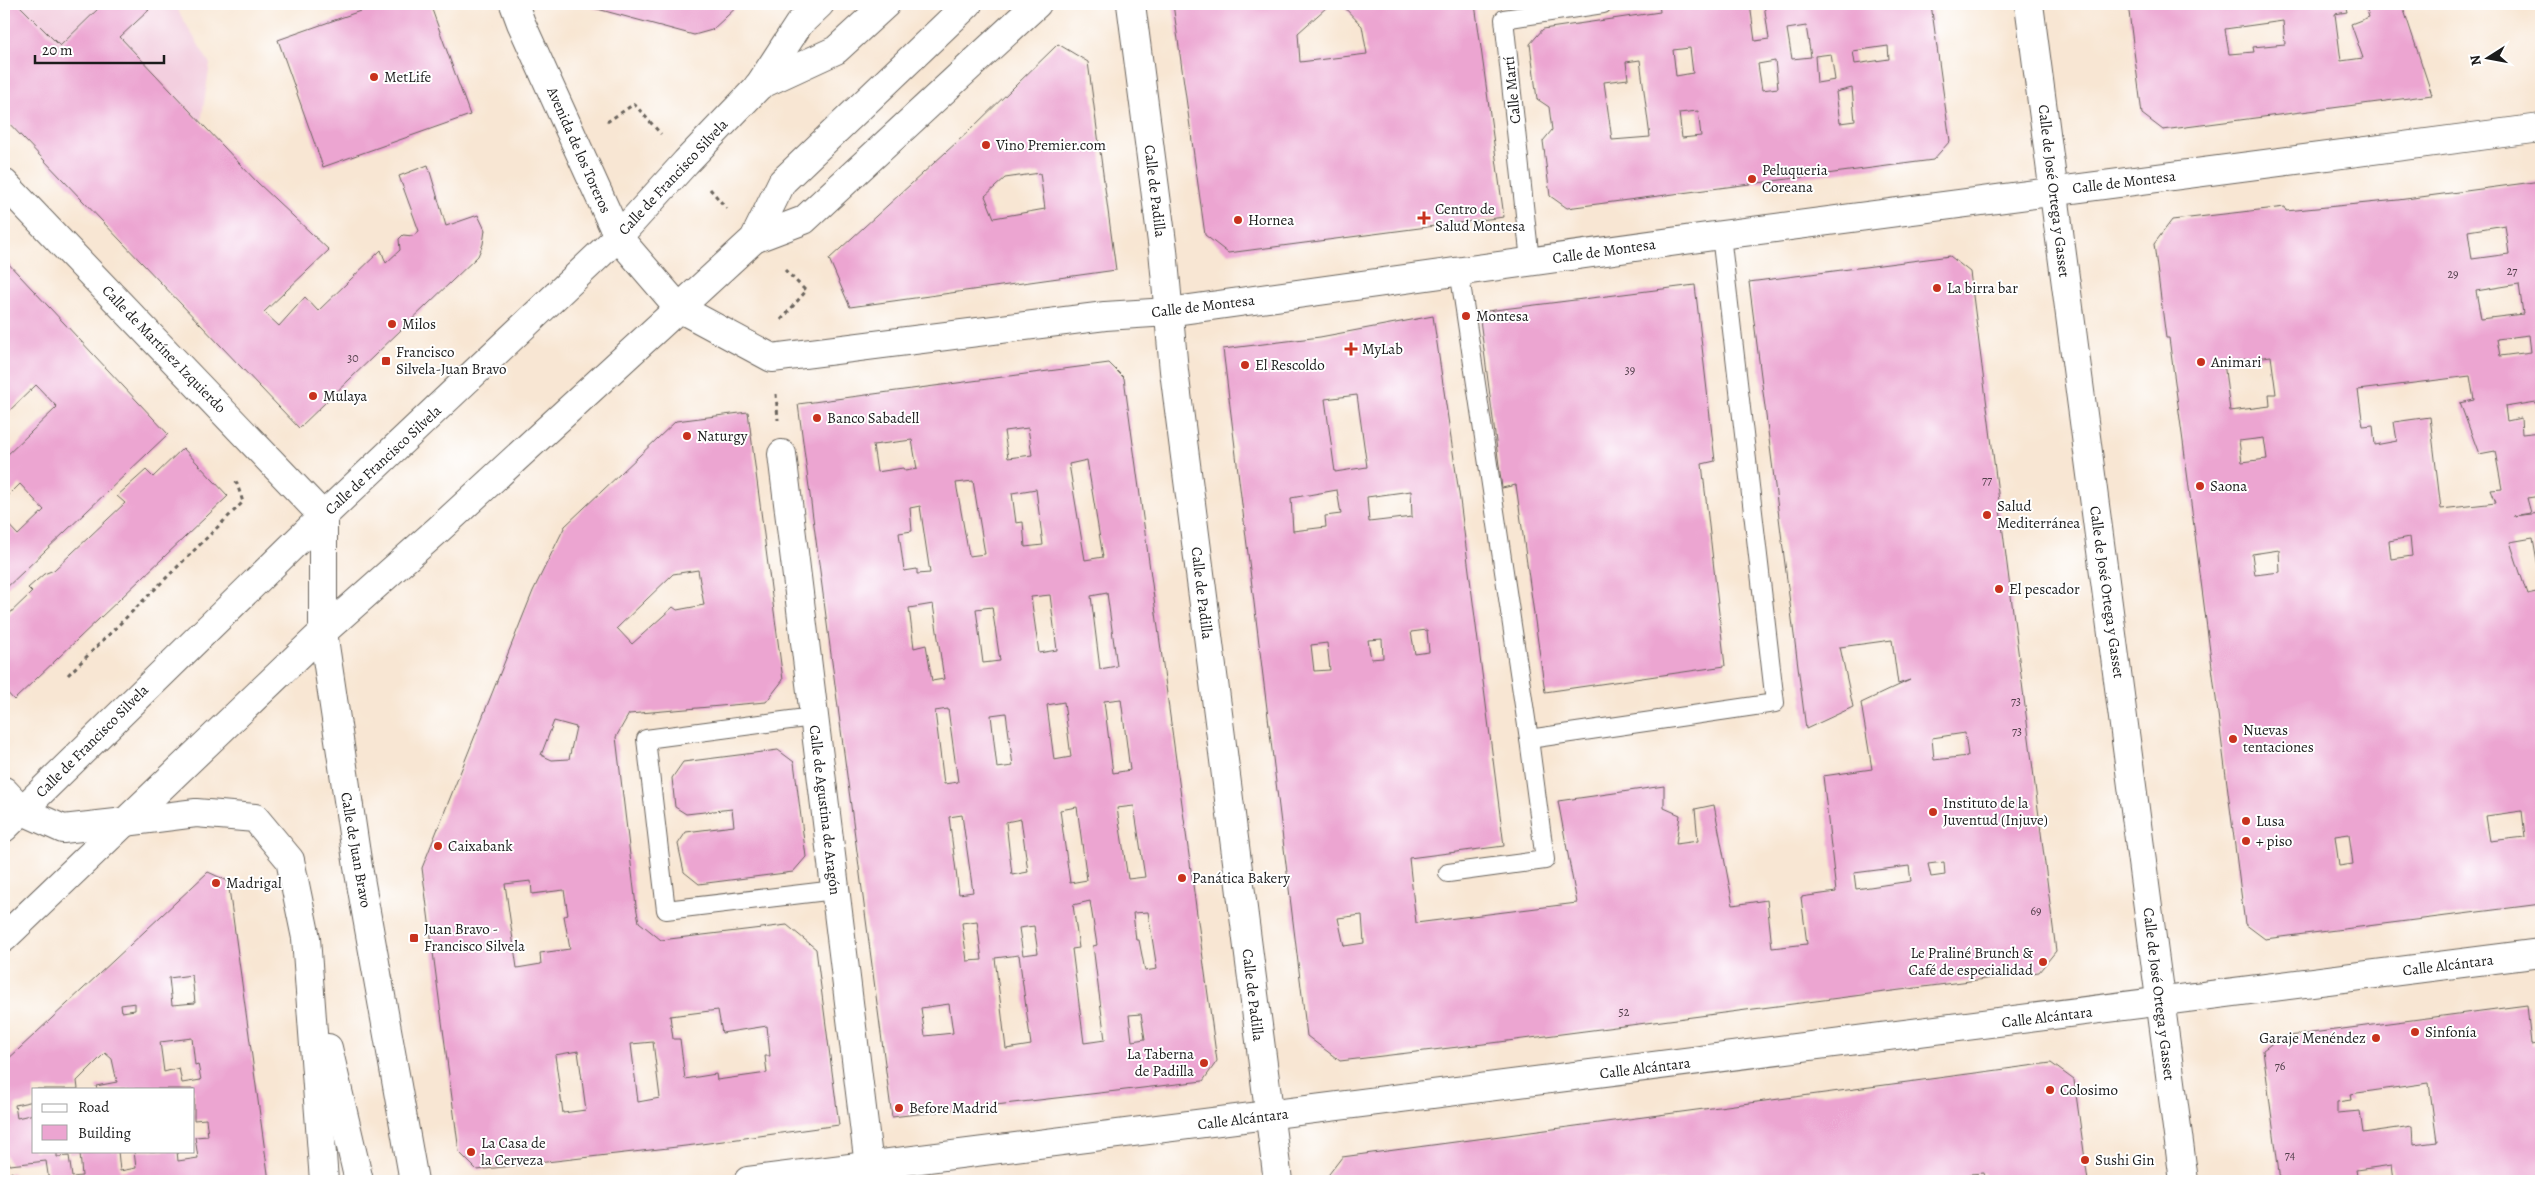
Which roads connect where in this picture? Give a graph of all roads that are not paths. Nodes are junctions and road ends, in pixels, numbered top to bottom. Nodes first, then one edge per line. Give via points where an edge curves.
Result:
1 (514, 4) edge
2 (820, 4) edge
3 (886, 4) edge
4 (968, 4) edge
5 (1037, 4) edge
6 (1131, 4) edge
7 (1603, 4) edge
8 (2029, 4) edge
9 (758, 87) junction
10 (2541, 128) edge
11 (4, 183) edge
12 (2054, 191) junction
13 (1720, 235) junction
14 (618, 237) junction
15 (754, 239) junction
16 (1530, 261) junction
17 (1459, 270) junction
18 (679, 308) junction
19 (1168, 312) junction
20 (782, 454) road end
21 (323, 516) junction
22 (323, 632) junction
23 (813, 717) junction
24 (1529, 739) junction
25 (4, 791) edge
26 (13, 819) edge
27 (125, 822) junction
28 (1448, 873) dead end
29 (835, 890) junction
30 (4, 938) edge
31 (306, 938) junction
32 (2541, 953) edge
33 (2160, 1002) junction
34 (1270, 1116) junction
35 (869, 1166) junction
36 (324, 1181) edge
37 (360, 1181) edge
38 (414, 1181) edge
39 (748, 1181) edge
40 (1278, 1181) edge
41 (2184, 1181) edge

1 - 14 street, Avenida de los Toreros
2 - 9 street, Calle de Francisco Silvela via 799,24
3 - 9 street, Calle de Francisco Silvela via 836,50
4 - 15 street via 782,182
5 - 15 street via 804,220
6 - 19 street, Calle de Padilla
7 - 16 lane, Calle Martí via 1504,19
8 - 12 street, Calle de José Ortega y Gasset
9 - 14 street, Calle de Francisco Silvela
10 - 12 street, Calle de Montesa
11 - 21 street, Calle de Martínez Izquierdo
12 - 13 street, Calle de Montesa
12 - 33 street, Calle de José Ortega y Gasset
13 - 16 street, Calle de Montesa
13 - 24 lane via 1775,703
14 - 18 street, Avenida de los Toreros
14 - 21 street, Calle de Francisco Silvela
15 - 18 street
16 - 17 street, Calle de Montesa
17 - 19 street, Calle de Montesa
17 - 24 lane
18 - 19 street, Calle de Montesa via 763,354 1105,316
18 - 22 street
19 - 34 street, Calle de Padilla
20 - 23 street, Calle de Agustina de Aragón
21 - 22 street, Calle de Juan Bravo
21 - 26 street, Calle de Francisco Silvela
22 - 27 street
22 - 38 street, Calle de Juan Bravo via 358,867
23 - 29 street, Calle de Agustina de Aragón
23 - 29 lane via 646,739 666,910
24 - 28 lane via 1545,860
25 - 26 street
26 - 27 street via 63,829
27 - 30 street
27 - 31 street via 196,813 255,818 290,860
29 - 35 street, Calle de Agustina de Aragón
31 - 36 street
31 - 37 street
32 - 33 street, Calle Alcántara
33 - 34 street, Calle Alcántara
33 - 41 street, Calle de José Ortega y Gasset
34 - 35 street, Calle Alcántara
34 - 40 street, Calle de Padilla
35 - 39 street, Calle Alcántara

